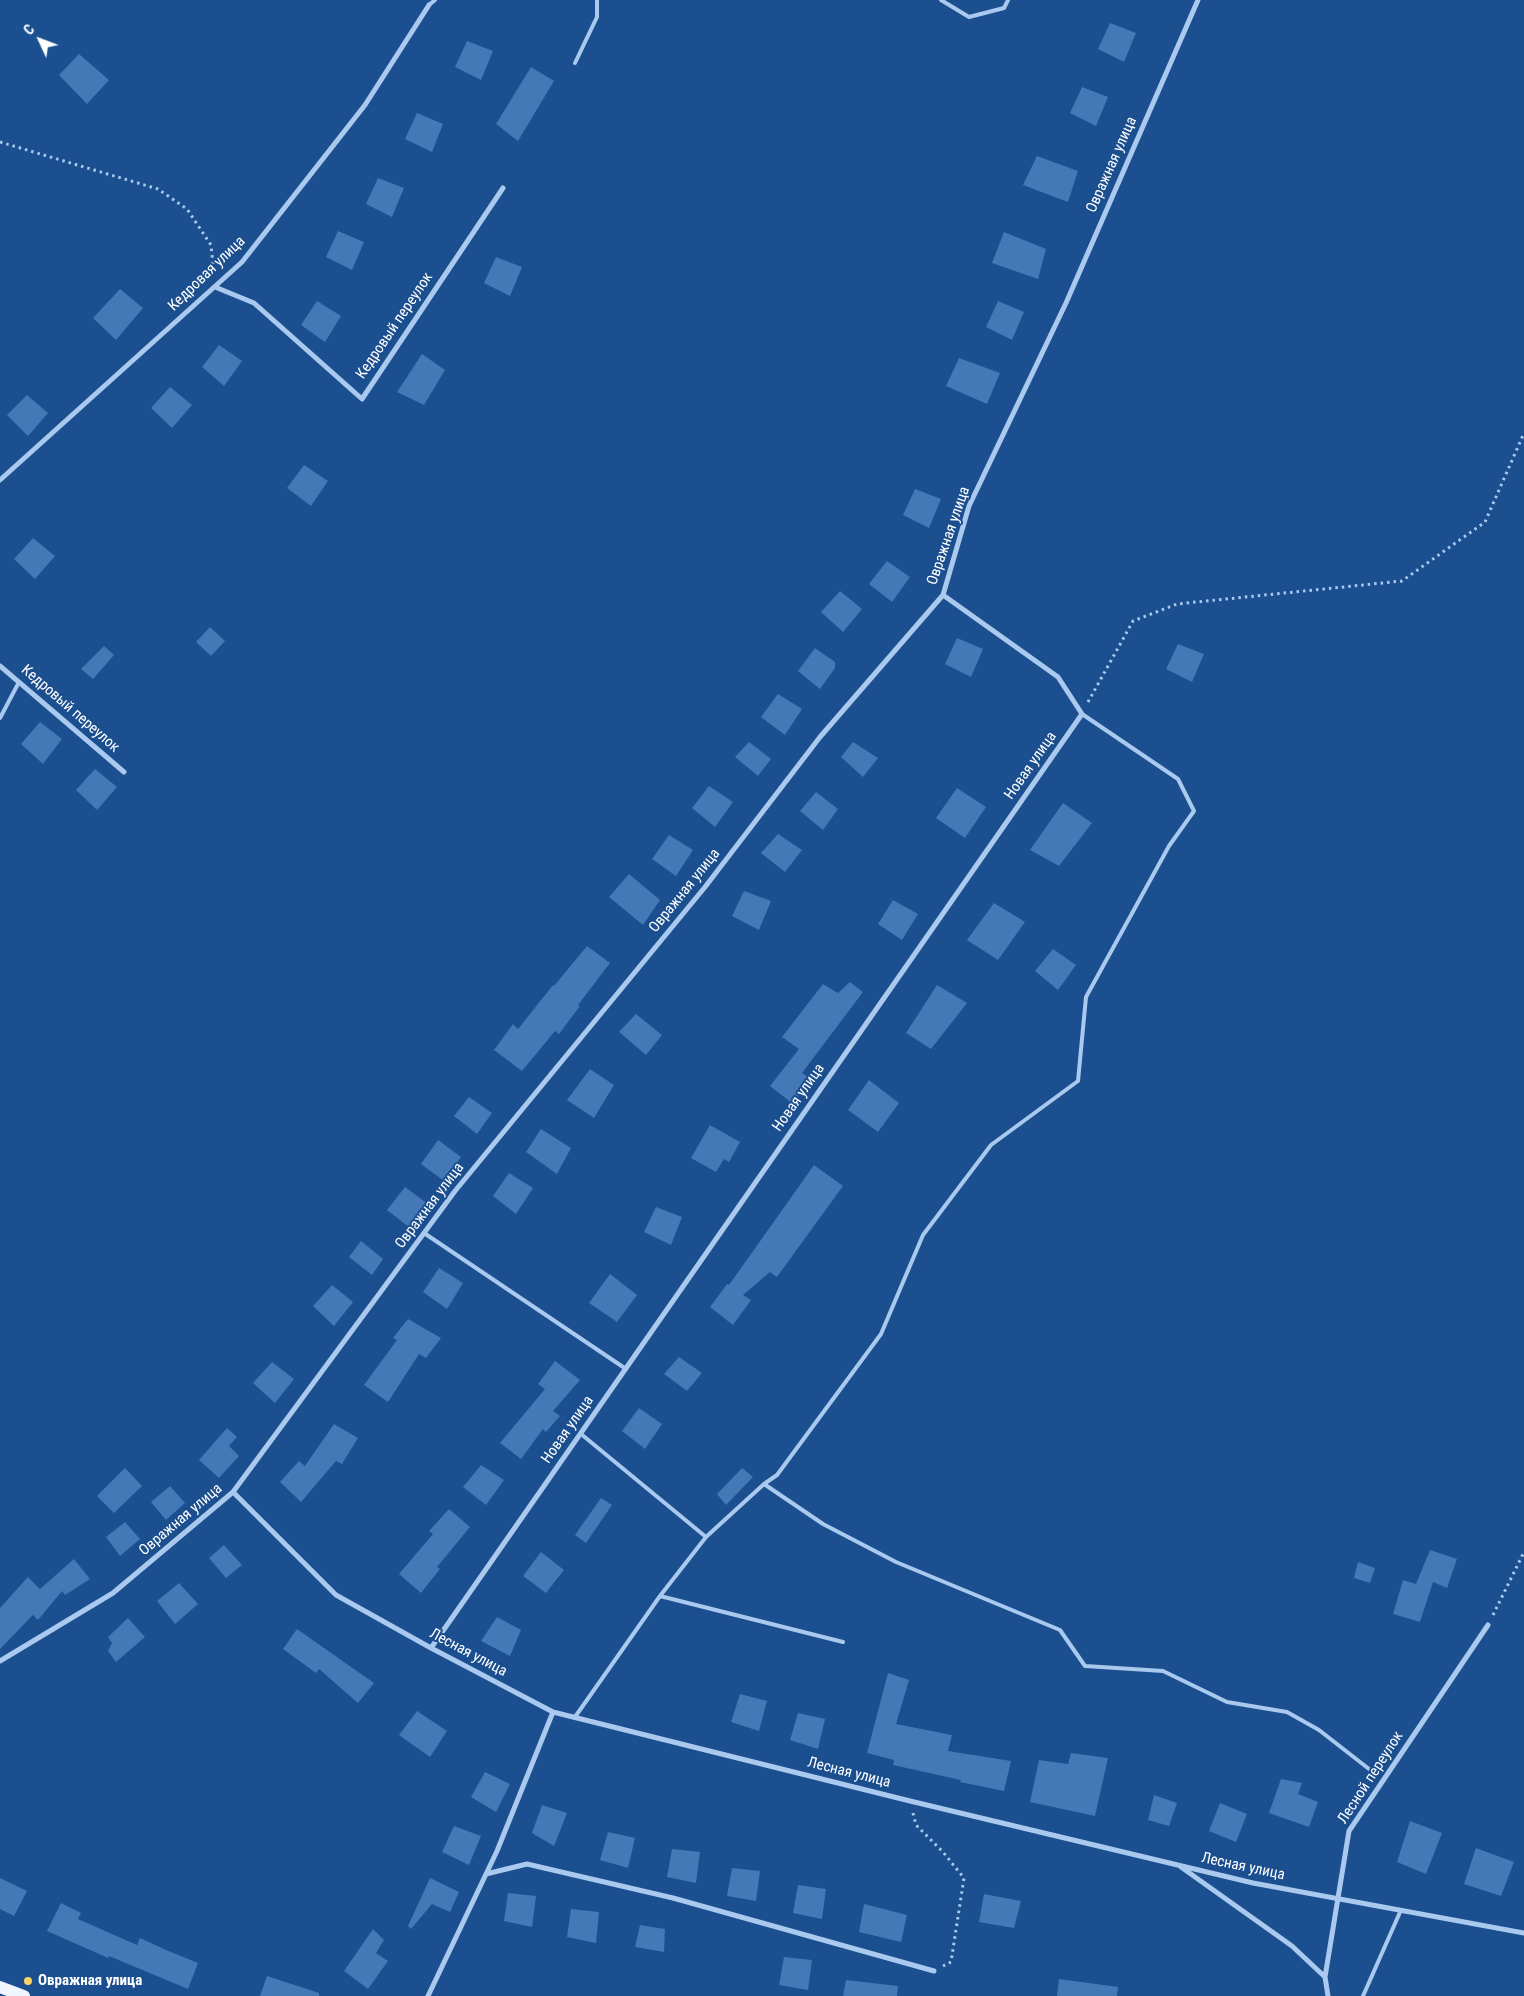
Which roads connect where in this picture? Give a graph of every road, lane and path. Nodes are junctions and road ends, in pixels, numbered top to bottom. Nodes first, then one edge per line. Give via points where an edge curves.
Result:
1 (435, 0) edge
2 (597, 0) edge
3 (941, 0) edge
4 (1008, 0) edge
5 (1198, 0) edge
6 (429, 5) joint
7 (575, 63) dead end
8 (0, 142) edge
9 (503, 188) dead end
10 (215, 287) junction
11 (1524, 433) edge
12 (0, 480) edge
13 (943, 594) junction
14 (0, 666) edge
15 (19, 682) junction
16 (1082, 714) junction
17 (0, 718) edge
18 (124, 772) dead end
19 (424, 1233) junction
20 (626, 1369) junction
21 (581, 1434) junction
22 (764, 1484) junction
23 (234, 1492) junction
24 (706, 1537) junction
25 (1524, 1552) edge
26 (660, 1596) junction
27 (1488, 1625) joint
28 (843, 1642) dead end
29 (431, 1648) junction
30 (0, 1661) edge
31 (553, 1712) junction
32 (575, 1717) junction
33 (1369, 1769) dead end
34 (910, 1801) junction
35 (1178, 1865) junction
36 (486, 1874) junction
37 (1338, 1899) junction
38 (1401, 1910) junction
39 (1524, 1933) edge
40 (934, 1971) joint
41 (1325, 1977) junction
42 (0, 1987) edge
43 (24, 1996) edge
44 (428, 1996) edge
45 (1328, 1996) edge
46 (1363, 1996) edge

1 - 6 lane
2 - 7 lane via 597,17
3 - 4 lane via 970,16 1004,8
5 - 13 street, Овражная улица via 1066,303 970,506
6 - 10 street, Кедровая улица via 365,105 242,262
8 - 10 path via 158,189 187,209 211,245
9 - 10 street, Кедровый переулок via 362,398 254,303
10 - 12 street, Кедровая улица
11 - 16 path via 1485,522 1402,581 1176,604 1133,621
13 - 16 street via 1058,677
13 - 19 street, Овражная улица via 820,737 705,887
14 - 15 street, Кедровый переулок
15 - 17 lane
15 - 18 street, Кедровый переулок
16 - 20 street, Новая улица
16 - 22 lane via 1178,778 1194,812 1170,846 1086,997 1078,1081 992,1144 923,1235 881,1334 777,1475
19 - 20 lane
19 - 23 street, Овражная улица
20 - 21 street, Новая улица
21 - 24 lane
21 - 29 street, Новая улица
22 - 24 lane
22 - 33 lane via 823,1524 896,1562 1060,1630 1085,1666 1163,1671 1227,1702 1286,1712 1319,1730
23 - 29 street, Лесная улица via 336,1595
23 - 30 street, Овражная улица via 113,1593
24 - 26 lane
25 - 27 path
26 - 28 lane
26 - 32 lane
27 - 37 street, Лесной переулок via 1349,1831
29 - 31 street, Лесная улица
31 - 32 street, Лесная улица
31 - 36 street
32 - 34 street, Лесная улица
34 - 35 street, Лесная улица
34 - 40 path via 916,1825 964,1878 951,1962
35 - 37 street, Лесная улица
35 - 41 street via 1292,1946
36 - 40 street via 527,1864 673,1898
36 - 44 street
37 - 38 street, Лесная улица
37 - 41 street, Лесной переулок
38 - 39 street, Лесная улица
38 - 46 lane
41 - 45 street, Лесной переулок
42 - 43 main road

